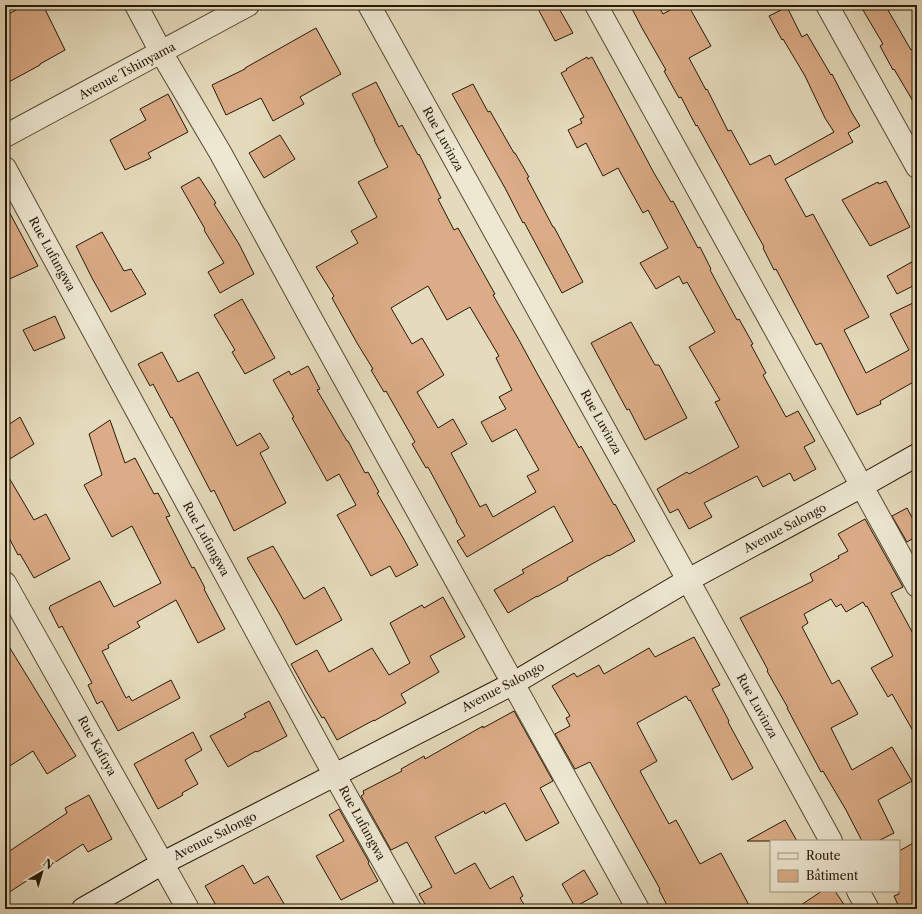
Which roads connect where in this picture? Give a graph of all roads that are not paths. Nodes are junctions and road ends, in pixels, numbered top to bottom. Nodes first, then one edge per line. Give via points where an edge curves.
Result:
1 (136, 5) edge
2 (248, 5) edge
3 (368, 5) edge
4 (596, 5) edge
5 (827, 5) edge
6 (161, 52) junction
7 (5, 136) edge
8 (917, 167) edge
9 (5, 168) edge
10 (917, 455) edge
11 (862, 486) junction
12 (688, 580) junction
13 (5, 583) edge
14 (917, 586) edge
15 (514, 683) junction
16 (334, 774) junction
17 (830, 840) edge
18 (163, 863) junction
19 (859, 892) edge
20 (83, 909) edge
21 (188, 909) edge
22 (410, 909) edge
23 (638, 909) edge
24 (868, 909) edge

1 - 6 street
2 - 6 street, Avenue Tshinyama
3 - 12 street, Rue Luvinza
4 - 11 street
5 - 8 street
6 - 7 street, Avenue Tshinyama
6 - 15 street via 221,154
9 - 16 street, Rue Lufungwa
10 - 11 street, Avenue Salongo
11 - 12 street, Avenue Salongo
11 - 14 street
12 - 15 street, Avenue Salongo
12 - 17 street, Rue Luvinza
13 - 18 street, Rue Kafuya
15 - 16 street, Avenue Salongo
15 - 23 street
16 - 18 street, Avenue Salongo
16 - 22 street, Rue Lufungwa
18 - 20 street, Avenue Salongo
18 - 21 street, Rue Kafuya
19 - 24 street

